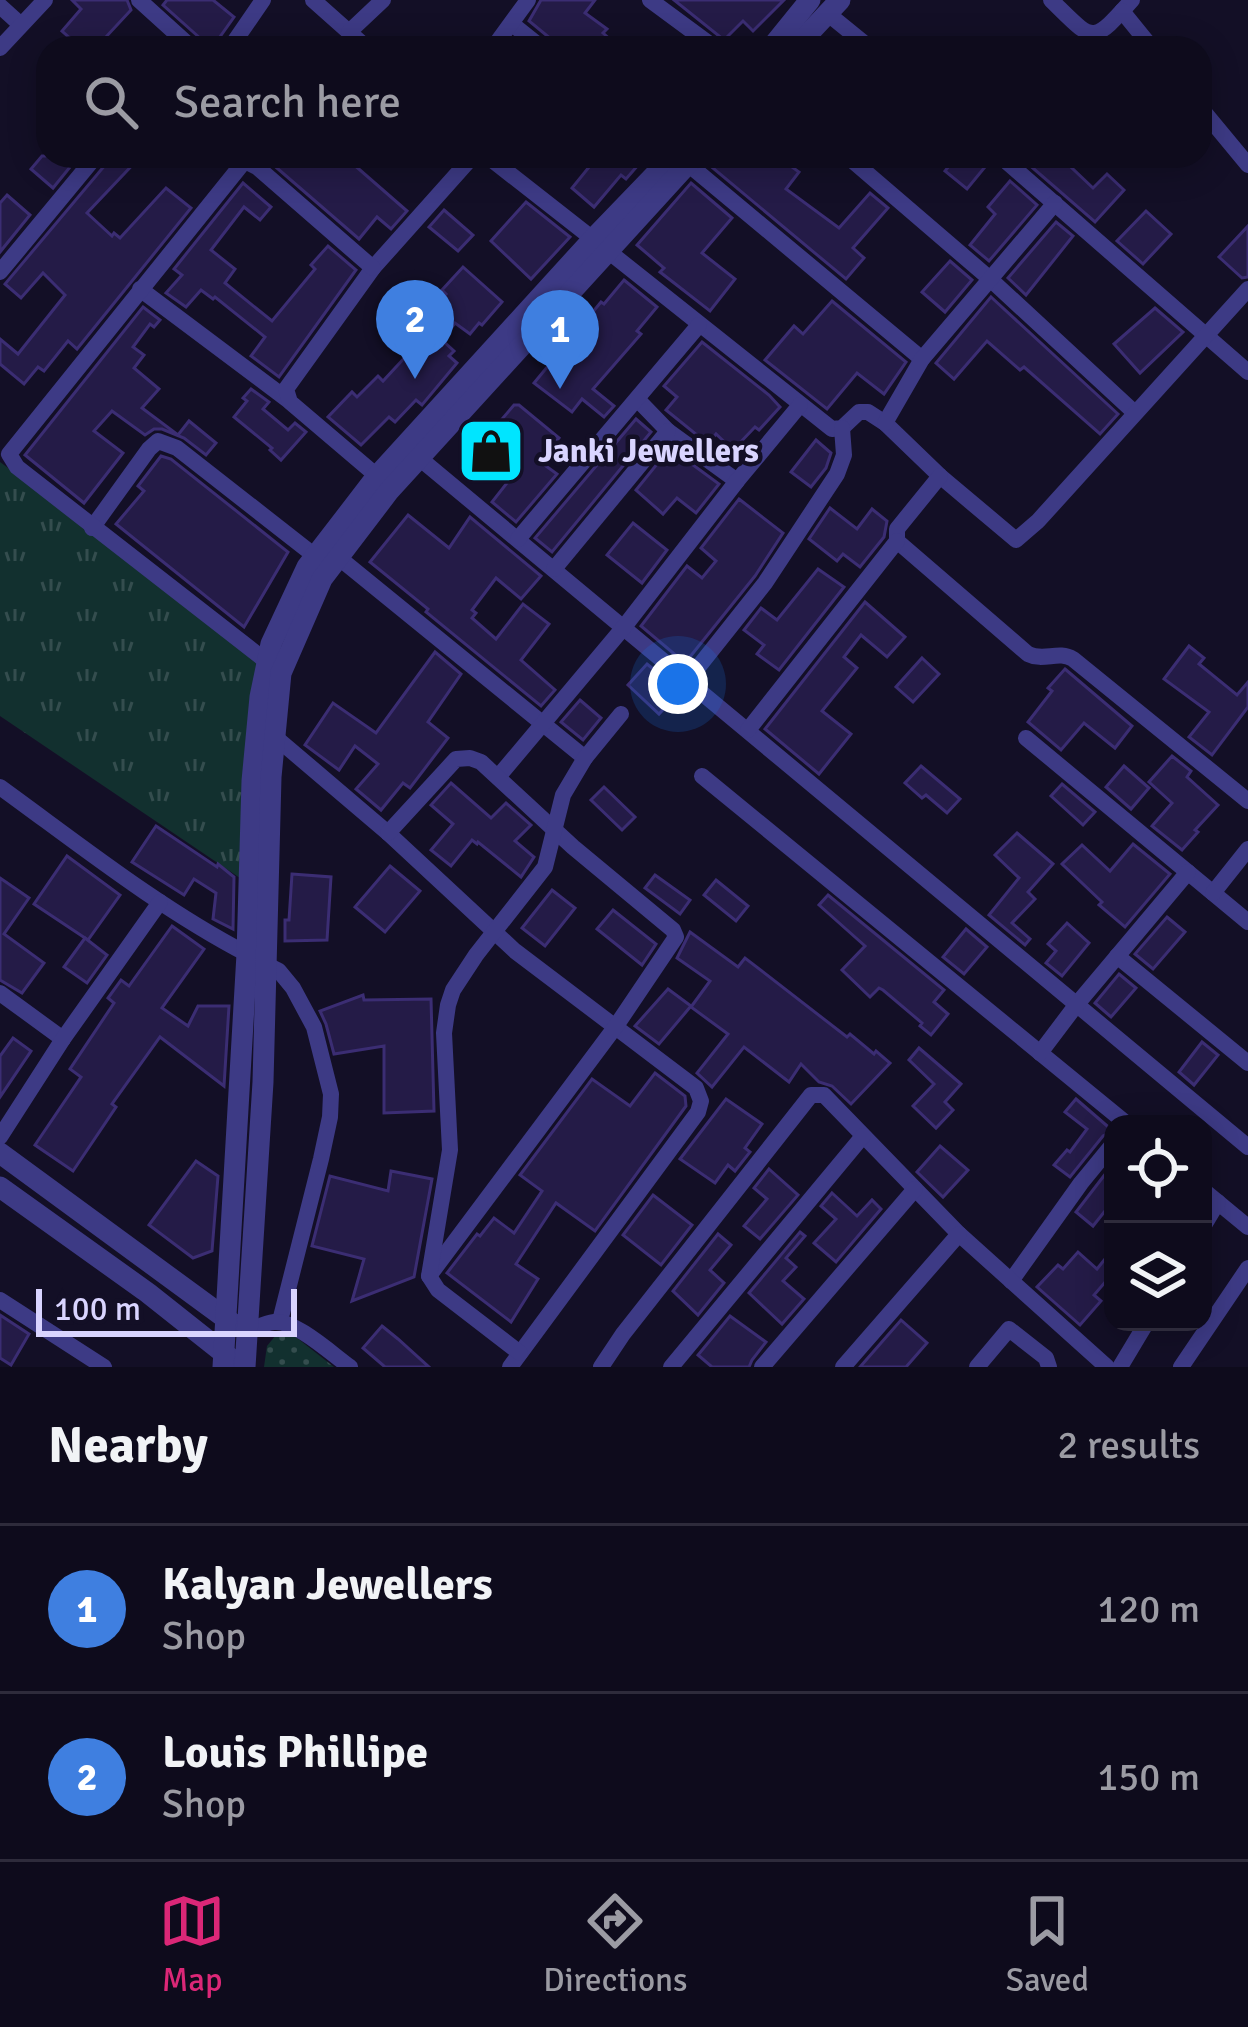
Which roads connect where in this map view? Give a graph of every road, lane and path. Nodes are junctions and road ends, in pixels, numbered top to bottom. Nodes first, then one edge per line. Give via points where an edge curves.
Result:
1 (45, 0) edge
2 (139, 0) edge
3 (263, 0) edge
4 (313, 0) edge
5 (383, 0) edge
6 (528, 0) edge
7 (650, 0) edge
8 (1051, 0) edge
9 (826, 4) edge
10 (0, 6) edge
11 (1127, 6) edge
12 (512, 24) junction
13 (21, 25) junction
14 (349, 32) junction
15 (179, 36) edge
16 (238, 36) edge
17 (354, 36) edge
18 (502, 36) edge
19 (527, 36) edge
20 (699, 36) edge
21 (786, 36) edge
22 (803, 36) edge
23 (858, 36) edge
24 (1145, 36) edge
25 (0, 48) edge
26 (1212, 122) edge
27 (1248, 165) edge
28 (86, 168) edge
29 (239, 168) edge
30 (258, 168) edge
31 (462, 168) edge
32 (502, 168) edge
33 (676, 168) edge
34 (696, 168) edge
35 (861, 168) edge
36 (1014, 168) edge
37 (1055, 203) junction
38 (601, 245) junction
39 (373, 268) junction
40 (0, 272) edge
41 (989, 278) junction
42 (140, 289) junction
43 (1248, 290) edge
44 (699, 325) junction
45 (1208, 336) junction
46 (922, 359) junction
47 (1248, 372) edge
48 (638, 400) junction
49 (290, 402) junction
50 (800, 405) junction
51 (1135, 413) junction
52 (885, 423) junction
53 (842, 428) junction
54 (668, 431) junction
55 (4, 452) edge
56 (418, 458) junction
57 (377, 476) junction
58 (940, 476) junction
59 (737, 482) junction
60 (92, 528) junction
61 (518, 538) junction
62 (897, 541) junction
63 (326, 556) junction
64 (554, 569) junction
65 (624, 627) junction
66 (266, 662) junction
67 (688, 680) junction
68 (621, 714) dead end
69 (542, 723) junction
70 (748, 730) junction
71 (265, 736) junction
72 (1026, 738) dead end
73 (585, 758) junction
74 (702, 776) dead end
75 (498, 777) junction
76 (0, 787) edge
77 (1248, 801) edge
78 (555, 827) junction
79 (388, 832) junction
80 (1248, 849) edge
81 (1188, 872) junction
82 (1213, 892) junction
83 (160, 902) junction
84 (1248, 922) edge
85 (495, 933) junction
86 (1117, 956) junction
87 (256, 959) junction
88 (0, 993) edge
89 (1077, 1004) junction
90 (616, 1026) junction
91 (63, 1040) junction
92 (1040, 1053) junction
93 (1248, 1063) edge
94 (1116, 1115) edge
95 (863, 1136) junction
96 (0, 1137) edge
97 (1248, 1147) edge
98 (0, 1153) edge
99 (1104, 1155) edge
100 (0, 1187) edge
101 (914, 1189) junction
102 (1212, 1197) edge
103 (1218, 1202) junction
104 (1205, 1223) edge
105 (1248, 1227) edge
106 (959, 1234) junction
107 (1248, 1268) edge
108 (429, 1276) junction
109 (1012, 1282) junction
110 (0, 1300) edge
111 (224, 1318) junction
112 (1053, 1319) junction
113 (280, 1321) junction
114 (1142, 1331) edge
115 (1031, 1346) junction
116 (239, 1357) edge
117 (515, 1360) edge
118 (104, 1367) edge
119 (350, 1367) edge
120 (601, 1367) edge
121 (670, 1367) edge
122 (762, 1367) edge
123 (843, 1367) edge
124 (977, 1367) edge
125 (1049, 1367) edge
126 (1107, 1367) edge
127 (1120, 1367) edge
128 (1181, 1367) edge

1 - 13 street
2 - 15 street
3 - 16 street
4 - 14 street
5 - 14 street
6 - 12 street
7 - 20 street
8 - 11 street via 1095,35
9 - 21 street
9 - 22 street
9 - 23 street
10 - 13 street
11 - 24 street
12 - 18 street
12 - 19 street
13 - 25 street
14 - 17 street
26 - 27 street
28 - 40 street
29 - 42 street
30 - 39 street
31 - 39 street
32 - 38 street
33 - 38 street
34 - 46 street
35 - 41 street
36 - 37 street
37 - 41 street
37 - 45 street
38 - 44 street
38 - 56 street
38 - 57 street
39 - 49 street via 290,382
41 - 46 street
41 - 51 street
42 - 49 street
42 - 55 street
43 - 45 street
44 - 48 street
44 - 50 street
45 - 47 street
45 - 51 street
46 - 52 street
48 - 54 street
48 - 61 street
49 - 57 street
50 - 53 street
50 - 59 street
51 - 58 street via 1016,540
52 - 53 street via 859,412
52 - 58 street
53 - 67 street via 837,474
54 - 59 street
54 - 64 street
55 - 60 street
56 - 61 street
56 - 63 street
57 - 63 street
58 - 62 street via 897,529
59 - 65 street
60 - 63 street via 158,441
60 - 66 street
61 - 64 street
62 - 70 street
62 - 77 street via 1028,655 1073,659
63 - 66 street via 290,600
63 - 69 street
63 - 71 street
64 - 65 street
65 - 67 street
65 - 69 street
66 - 71 street
67 - 70 street
68 - 73 street
69 - 73 street
69 - 75 street
70 - 89 street
71 - 79 street
71 - 87 street
72 - 81 street
73 - 78 street
74 - 92 street
75 - 78 street
75 - 79 street via 481,762 456,760
76 - 83 street
78 - 85 street via 545,867
78 - 90 street via 676,938
79 - 85 street
80 - 82 street
81 - 82 street
81 - 86 street
82 - 84 street
83 - 87 street
83 - 91 street
85 - 90 street
85 - 108 street via 453,990 445,1019 449,1150
86 - 89 street
86 - 93 street
87 - 111 street
87 - 113 street via 293,988 314,1027 331,1094
87 - 116 street via 262,1082
88 - 91 street
89 - 92 street
89 - 97 street
90 - 108 street
90 - 117 street via 696,1088 698,1112
91 - 96 street
92 - 94 street
95 - 101 street
95 - 120 street via 824,1095 811,1095
95 - 121 street
98 - 111 street
99 - 109 street
100 - 116 street
101 - 106 street
101 - 122 street
102 - 103 street
103 - 104 street
103 - 105 street
106 - 109 street
106 - 123 street
107 - 128 street
108 - 117 street
109 - 112 street
110 - 118 street
111 - 116 street
112 - 115 street
112 - 126 street
113 - 116 street via 265,1324
113 - 119 street
114 - 127 street
115 - 124 street via 1009,1328
115 - 125 street

